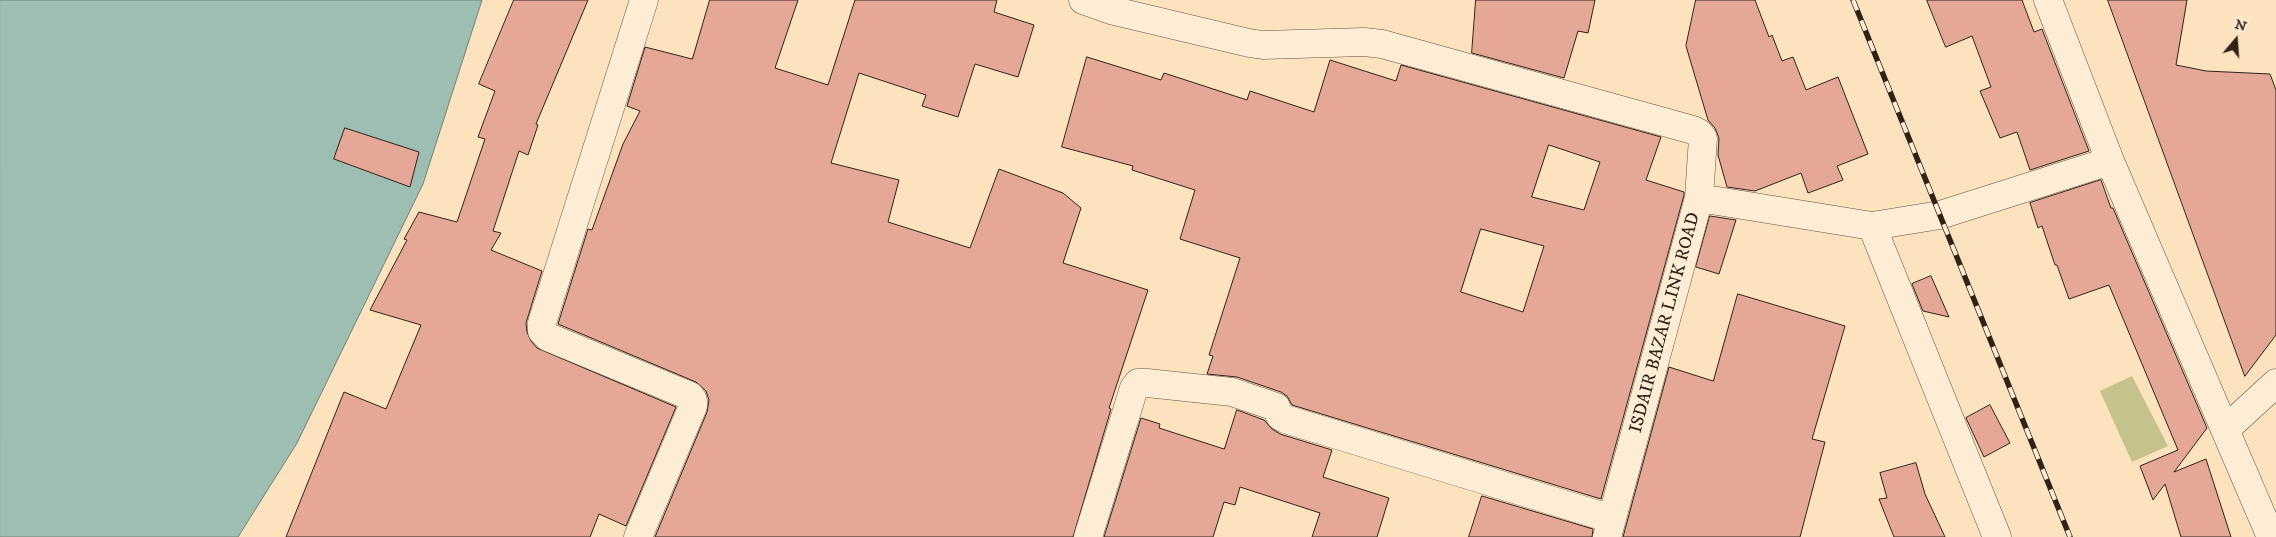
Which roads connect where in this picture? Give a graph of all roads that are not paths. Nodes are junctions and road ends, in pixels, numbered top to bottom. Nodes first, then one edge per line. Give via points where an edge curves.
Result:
1 (644, 0) edge
2 (1083, 0) edge
3 (2048, 0) edge
4 (2110, 161) junction
5 (1699, 198) junction
6 (1872, 226) junction
7 (2276, 383) edge
8 (2226, 429) junction
9 (1610, 528) edge
10 (638, 537) edge
11 (1088, 537) edge
12 (1997, 537) edge
13 (2271, 537) edge

1 - 10 street via 542,323 542,331 548,337 693,400
2 - 5 street via 1114,11 1249,44 1382,44 1692,130 1703,138
3 - 4 street
4 - 6 street, ISDAIR BAZAR LINK ROAD via 1940,215
4 - 8 street
5 - 6 street, ISDAIR BAZAR LINK ROAD
5 - 9 street, ISDAIR BAZAR LINK ROAD
6 - 12 street
7 - 8 street
8 - 13 street
9 - 11 street via 1285,419 1276,407 1232,392 1138,383

